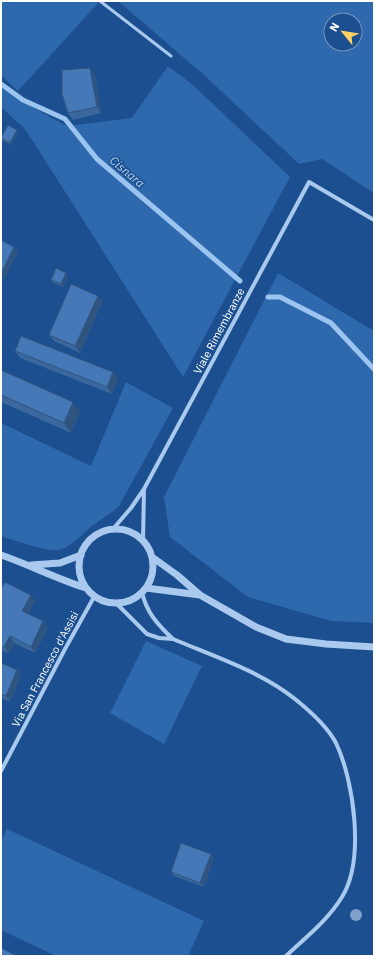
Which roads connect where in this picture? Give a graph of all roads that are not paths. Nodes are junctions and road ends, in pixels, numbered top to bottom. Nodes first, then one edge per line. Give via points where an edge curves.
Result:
1 (100, 1) edge
2 (171, 56) dead end
3 (374, 220) edge
4 (144, 489) junction
5 (112, 529) junction
6 (143, 541) junction
7 (1, 555) edge
8 (81, 555) junction
9 (152, 557) junction
10 (29, 565) junction
11 (86, 588) junction
12 (144, 590) junction
13 (200, 595) junction
14 (94, 596) junction
15 (116, 603) junction
16 (173, 639) junction
17 (374, 647) edge
18 (1, 771) edge
19 (286, 956) edge

1 - 2 lane
3 - 4 street, Viale Rimembranze via 309,182
4 - 5 street, Viale Rimembranze
4 - 6 street, Viale Rimembranze
5 - 6 street via 135,534
5 - 8 street via 93,537
6 - 9 street
7 - 10 street
8 - 10 street via 60,563
8 - 11 street via 80,578
9 - 12 street via 152,574
9 - 13 street
10 - 11 street
11 - 14 street
12 - 13 street
12 - 15 street via 130,600
12 - 16 street via 143,600 154,620
13 - 17 street via 256,627 286,639
14 - 15 street via 108,603
14 - 18 street, Via San Francesco d'Assisi
15 - 16 street via 147,634
16 - 19 street via 262,677 295,698 319,720 335,742 342,759 351,791 355,831 351,874 343,896 327,918

